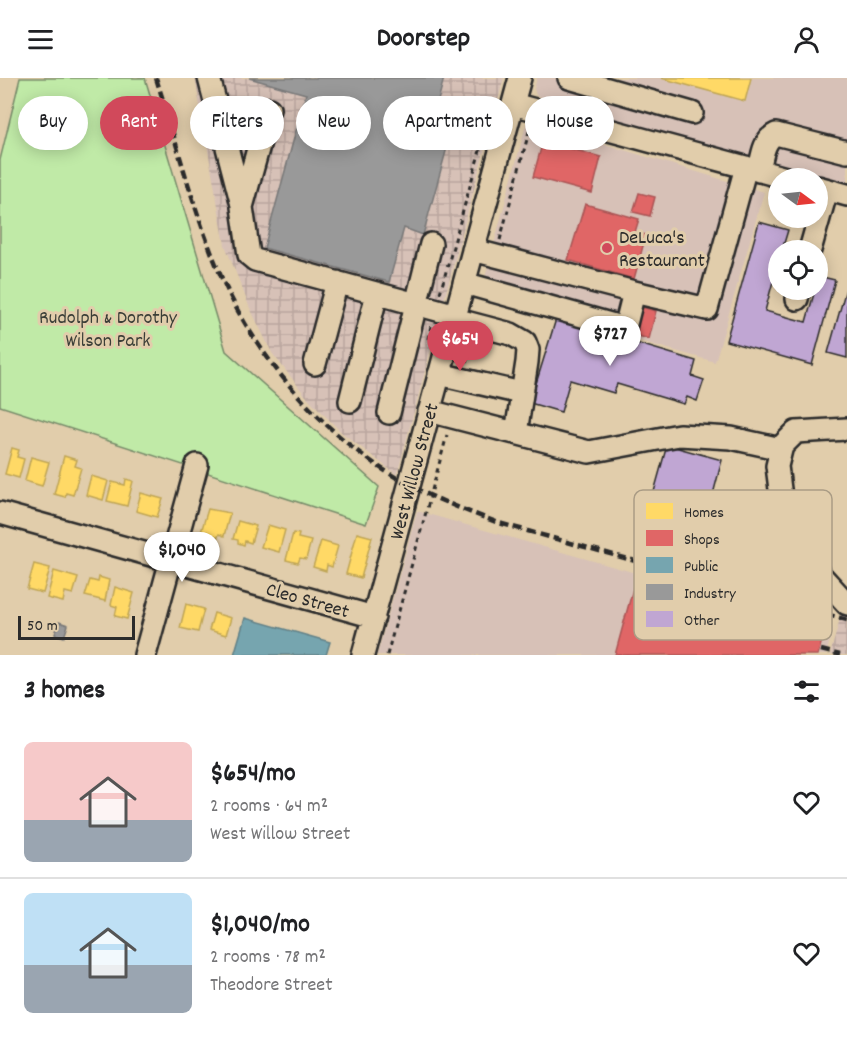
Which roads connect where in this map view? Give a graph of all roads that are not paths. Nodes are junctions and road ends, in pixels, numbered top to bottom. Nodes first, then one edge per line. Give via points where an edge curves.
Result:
1 (209, 78) edge
2 (570, 78) edge
3 (516, 79) edge
4 (513, 104) joint
5 (692, 112) dead end
6 (258, 150) edge
7 (500, 150) edge
8 (847, 152) edge
9 (752, 169) junction
10 (768, 173) edge
11 (831, 190) edge
12 (242, 207) junction
13 (814, 240) edge
14 (431, 244) dead end
15 (473, 250) junction
16 (337, 282) junction
17 (464, 283) junction
18 (634, 292) junction
19 (377, 293) junction
20 (441, 312) junction
21 (315, 364) dead end
22 (440, 374) junction
23 (521, 393) junction
24 (350, 401) dead end
25 (429, 411) junction
26 (388, 413) dead end
27 (847, 429) edge
28 (516, 433) junction
29 (781, 449) junction
30 (197, 465) dead end
31 (781, 490) edge
32 (0, 513) edge
33 (171, 560) junction
34 (832, 588) edge
35 (847, 604) edge
36 (374, 617) junction
37 (145, 655) edge
38 (363, 655) edge

1 - 12 street
2 - 5 street
3 - 4 street, West Willow Street
4 - 9 street
6 - 12 street
7 - 15 street, West Willow Street
8 - 9 street via 776,134 770,137
9 - 10 street
9 - 18 street via 707,309
11 - 13 street
12 - 16 street via 249,255 255,260
14 - 20 street
15 - 17 street, West Willow Street
15 - 18 street
16 - 19 street
16 - 21 street
17 - 18 street via 625,328
17 - 20 street, West Willow Street
19 - 20 street
19 - 24 street
20 - 22 street, West Willow Street
20 - 23 street via 525,342 528,362
20 - 26 street
22 - 23 street
22 - 25 street, West Willow Street
23 - 28 street
25 - 28 street
25 - 36 street, West Willow Street
27 - 29 street via 796,432
28 - 29 street via 589,452 679,435 731,438
29 - 31 street via 777,466
30 - 33 street
32 - 33 street, Cleo Street
33 - 36 street, Cleo Street
33 - 37 street
34 - 35 street
36 - 38 street, West Willow Street

